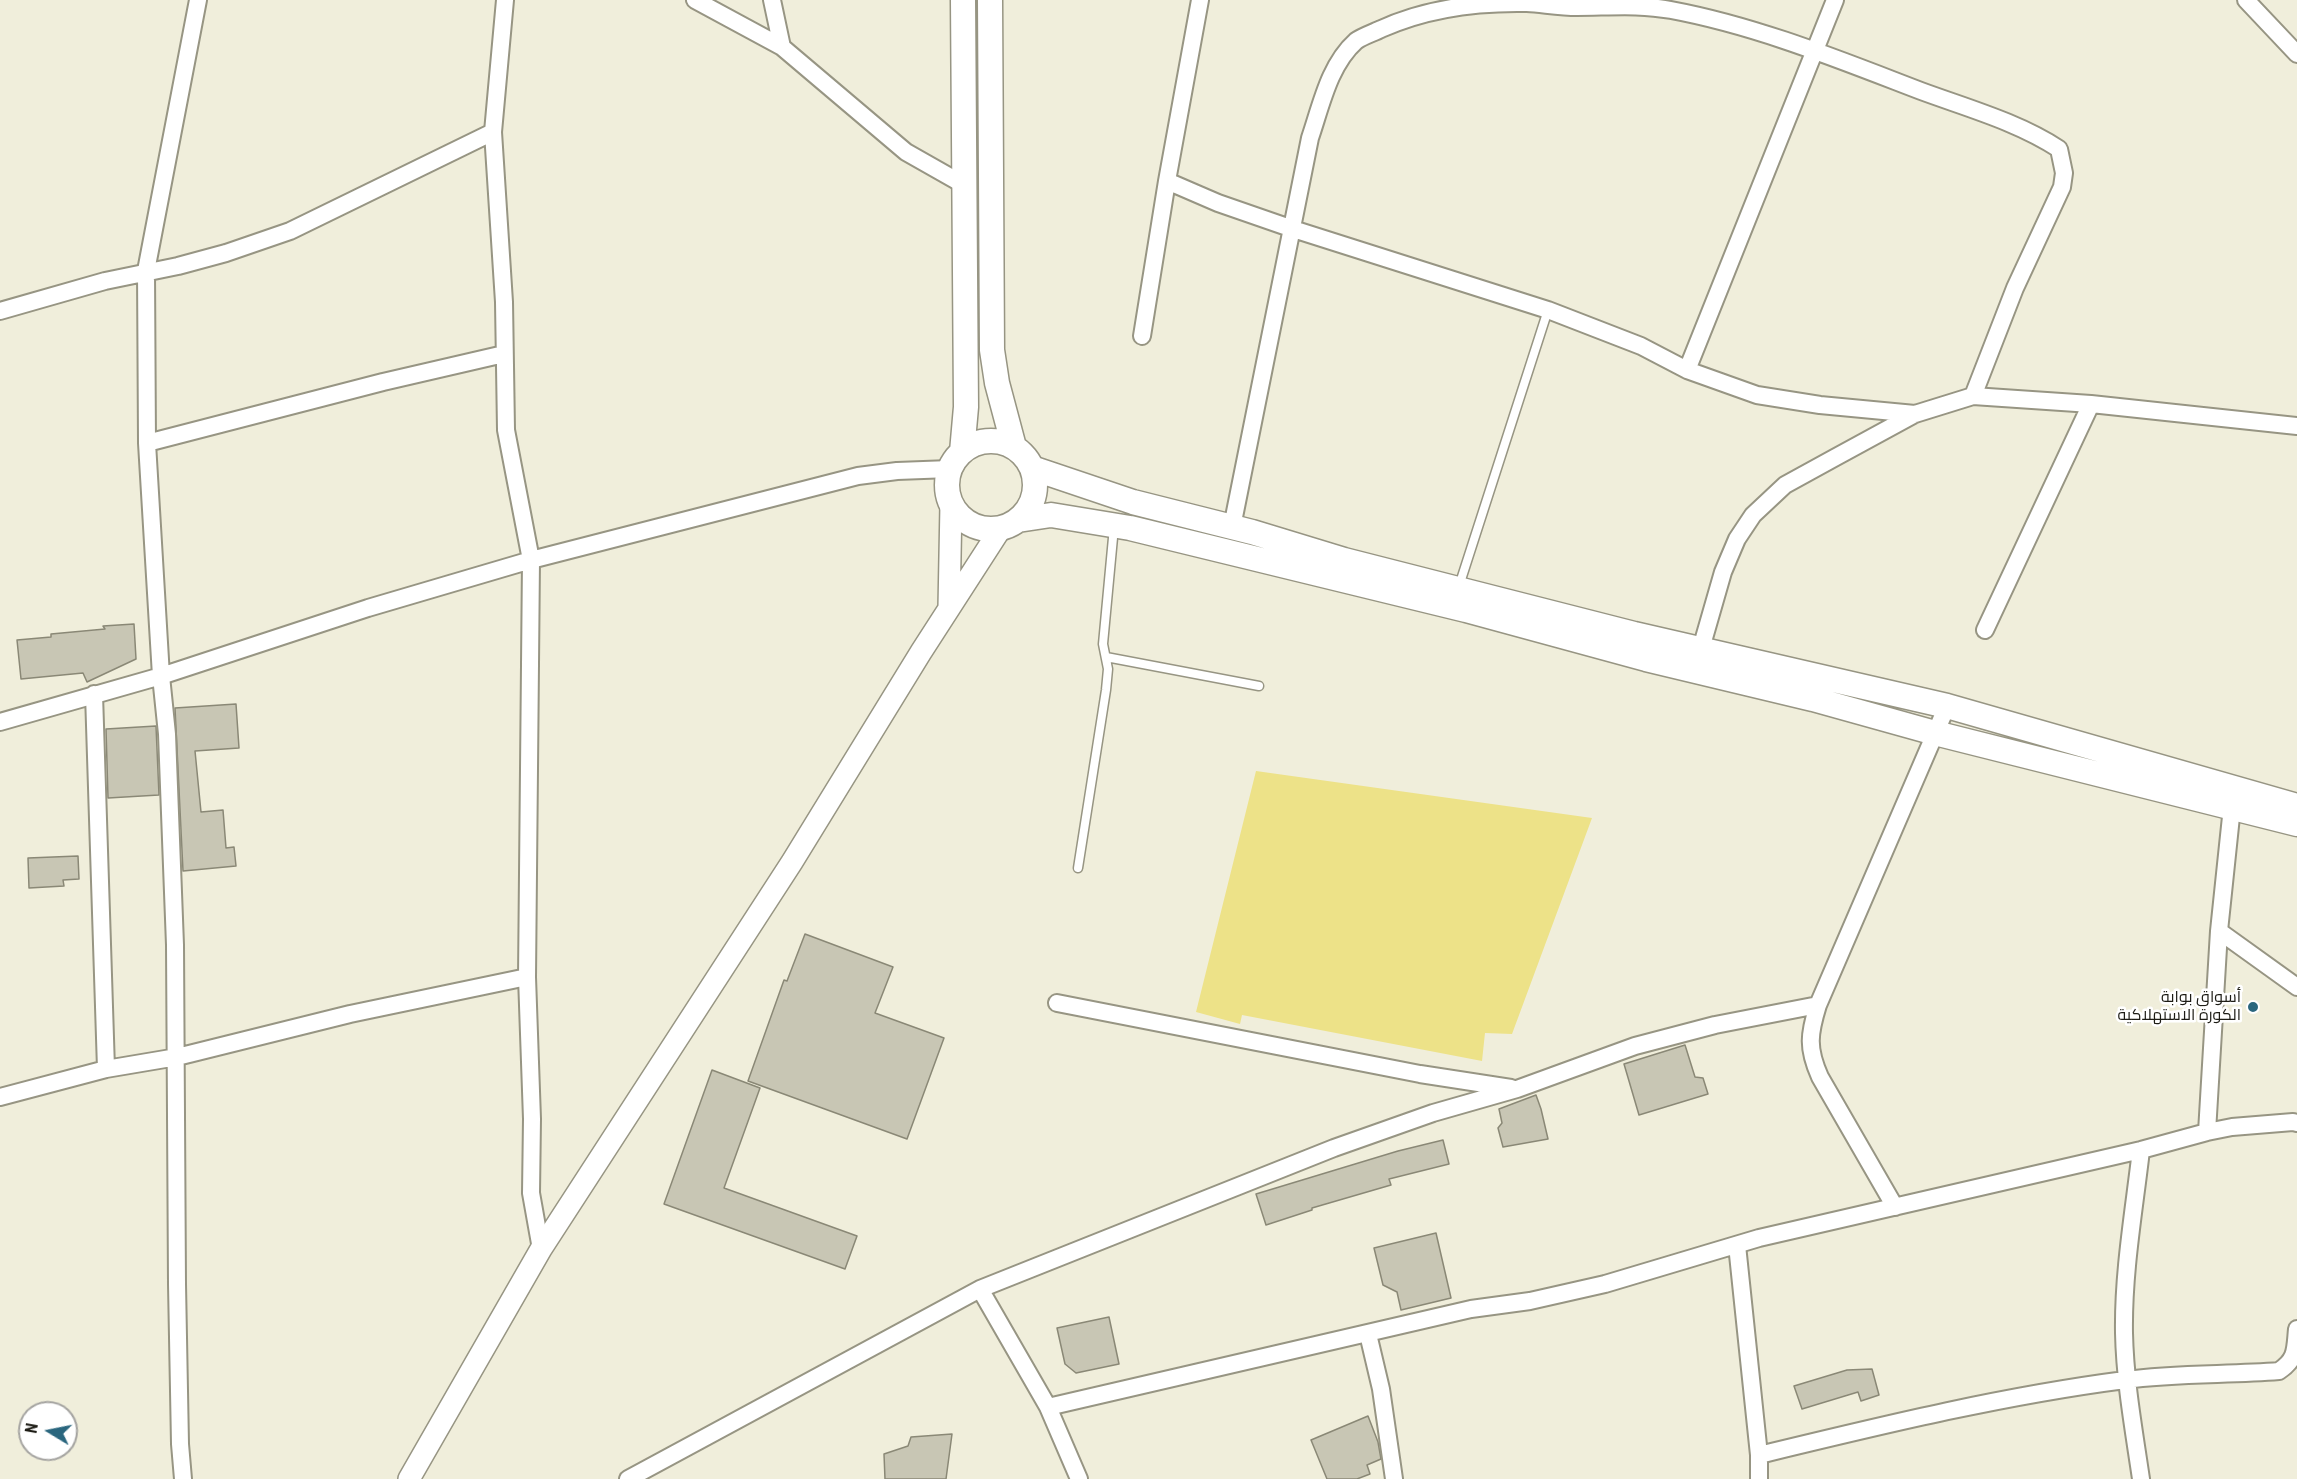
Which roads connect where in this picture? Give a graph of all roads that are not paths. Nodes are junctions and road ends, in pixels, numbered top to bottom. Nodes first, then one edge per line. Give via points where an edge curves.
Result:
1 (198, 0) edge
2 (505, 0) edge
3 (695, 0) edge
4 (772, 0) edge
5 (963, 0) edge
6 (990, 0) edge
7 (1200, 0) edge
8 (1835, 0) edge
9 (2246, 0) edge
10 (1525, 2) edge
11 (782, 48) junction
12 (1815, 51) junction
13 (2297, 54) edge
14 (493, 132) junction
15 (1167, 181) junction
16 (966, 186) junction
17 (1293, 230) junction
18 (146, 272) junction
19 (1548, 310) junction
20 (0, 311) edge
21 (1142, 336) dead end
22 (504, 354) junction
23 (1687, 370) junction
24 (1973, 396) junction
25 (2091, 404) junction
26 (1916, 414) junction
27 (2297, 426) edge
28 (147, 443) junction
29 (1014, 447) junction
30 (956, 460) junction
31 (1032, 468) junction
32 (951, 504) junction
33 (1009, 524) junction
34 (1114, 525) junction
35 (1232, 527) junction
36 (531, 560) junction
37 (1458, 590) junction
38 (949, 608) junction
39 (1986, 630) dead end
40 (1106, 657) junction
41 (1698, 660) junction
42 (161, 676) junction
43 (1258, 686) dead end
44 (94, 694) junction
45 (1947, 706) junction
46 (0, 722) edge
47 (1935, 733) junction
48 (2297, 806) edge
49 (2232, 807) junction
50 (2297, 824) edge
51 (1078, 868) dead end
52 (2219, 931) junction
53 (527, 977) junction
54 (2297, 987) edge
55 (1057, 1003) dead end
56 (1818, 1005) junction
57 (177, 1057) junction
58 (106, 1069) junction
59 (1517, 1089) junction
60 (0, 1097) edge
61 (2297, 1123) edge
62 (2207, 1132) junction
63 (2141, 1150) junction
64 (1895, 1207) junction
65 (1737, 1245) junction
66 (541, 1249) junction
67 (980, 1289) junction
68 (2297, 1331) edge
69 (1368, 1334) junction
70 (2127, 1379) junction
71 (1048, 1407) junction
72 (1759, 1455) junction
73 (183, 1479) edge
74 (409, 1479) edge
75 (628, 1479) edge
76 (1079, 1479) edge
77 (1394, 1479) edge
78 (1759, 1479) edge
79 (2141, 1479) edge

1 - 18 street
2 - 14 street
3 - 11 street
4 - 11 street
5 - 16 main road
6 - 29 main road via 992,350
7 - 15 street
8 - 12 street
9 - 13 street
10 - 12 street via 1575,7 1641,5 1673,10
10 - 17 street via 1454,7 1394,23 1357,40 1340,61 1310,138
11 - 16 street via 906,152
12 - 23 street
12 - 24 street via 2041,138 2059,150 2064,173 2062,187 2015,288
14 - 18 street via 290,231 226,253
14 - 22 street
15 - 17 street
15 - 21 street
16 - 30 main road via 966,407
17 - 19 street
17 - 35 street
18 - 20 street
18 - 28 street
19 - 23 street via 1641,346
19 - 37 lane
22 - 28 street
22 - 36 street via 506,430
23 - 26 street via 1757,395
24 - 25 street
24 - 26 street
25 - 27 street
25 - 39 street
26 - 41 street via 1785,485 1753,515 1723,572
28 - 42 street
29 - 30 main road via 1001,442 973,444
29 - 31 main road
30 - 32 main road via 947,481
30 - 36 street via 858,476
31 - 33 main road via 1035,487 1030,505
31 - 35 main road via 1133,502
32 - 33 main road via 963,520 981,528
32 - 38 street
33 - 34 main road via 1051,515
33 - 38 street
34 - 40 lane via 1103,644
34 - 41 main road via 1466,610
35 - 37 main road
36 - 42 street
36 - 53 street
37 - 41 main road
38 - 66 street via 792,862
40 - 43 lane
40 - 51 lane via 1106,690
41 - 45 main road
41 - 47 main road via 1813,699
42 - 44 street
42 - 57 street via 176,945
44 - 46 street
44 - 58 street
45 - 47 street
45 - 48 main road
47 - 49 main road
47 - 56 street
49 - 50 main road
49 - 52 street
52 - 54 street
52 - 62 street
53 - 57 street via 350,1014
53 - 66 street via 531,1193
55 - 59 street via 1420,1074
56 - 59 street via 1715,1025 1635,1046
56 - 64 street via 1810,1031 1812,1059
57 - 58 street
57 - 73 street via 177,1284
58 - 60 street
59 - 67 street via 1334,1148
61 - 62 street
62 - 63 street
63 - 64 street
63 - 70 street via 2126,1290
64 - 65 street
65 - 69 street via 1605,1284 1471,1309
65 - 72 street
66 - 74 street
67 - 71 street
67 - 75 street
68 - 70 street via 2295,1354 2289,1365 2279,1371
69 - 71 street
69 - 77 street via 1382,1389
70 - 72 street via 1896,1422
70 - 79 street
71 - 76 street
72 - 78 street

